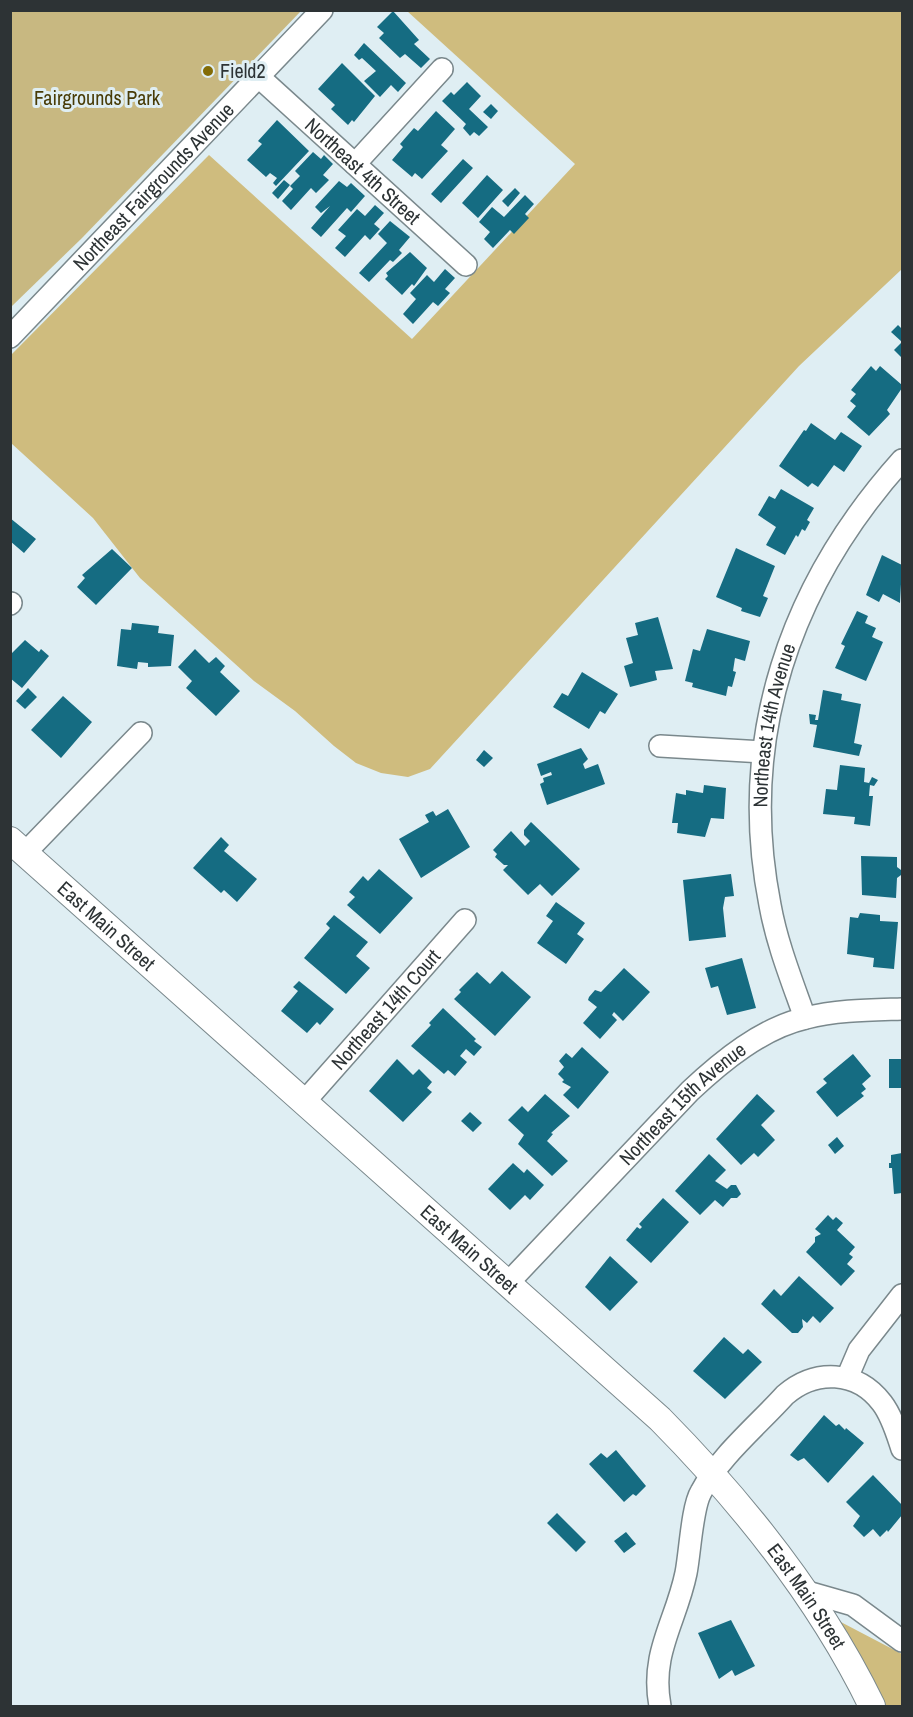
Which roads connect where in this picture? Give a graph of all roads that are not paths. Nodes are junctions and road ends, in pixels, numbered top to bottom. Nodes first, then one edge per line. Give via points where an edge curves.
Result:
1 (322, 10) edge
2 (442, 69) dead end
3 (259, 77) junction
4 (355, 164) junction
5 (466, 265) dead end
6 (10, 337) edge
7 (903, 460) edge
8 (141, 733) dead end
9 (660, 746) dead end
10 (763, 752) junction
11 (18, 846) edge
12 (465, 920) dead end
13 (903, 1010) edge
14 (805, 1018) junction
15 (305, 1101) junction
16 (509, 1282) junction
17 (903, 1295) edge
18 (847, 1377) junction
19 (903, 1449) edge
20 (713, 1473) junction
21 (804, 1591) junction
22 (903, 1641) edge
23 (660, 1707) edge
24 (872, 1707) edge

1 - 3 street, Northeast Fairgrounds Avenue
2 - 4 street
3 - 4 street, Northeast 4th Street
3 - 6 street, Northeast Fairgrounds Avenue
4 - 5 street, Northeast 4th Street
7 - 10 street, Northeast 14th Avenue via 846,529 807,598 780,669
8 - 11 street
9 - 10 street
10 - 14 street, Northeast 14th Avenue via 760,829 770,905 777,938
11 - 15 main road, East Main Street
12 - 15 street, Northeast 14th Court
13 - 14 street, Northeast 15th Avenue
14 - 16 street, Northeast 15th Avenue via 749,1044 718,1065
15 - 16 main road, East Main Street
16 - 20 main road, East Main Street via 660,1419
17 - 18 street via 860,1350
18 - 19 street via 883,1404
18 - 20 street via 827,1375 797,1385
20 - 21 main road, East Main Street
20 - 23 street via 699,1494 686,1576 661,1654 655,1683
21 - 22 street via 853,1605
21 - 24 main road, East Main Street

